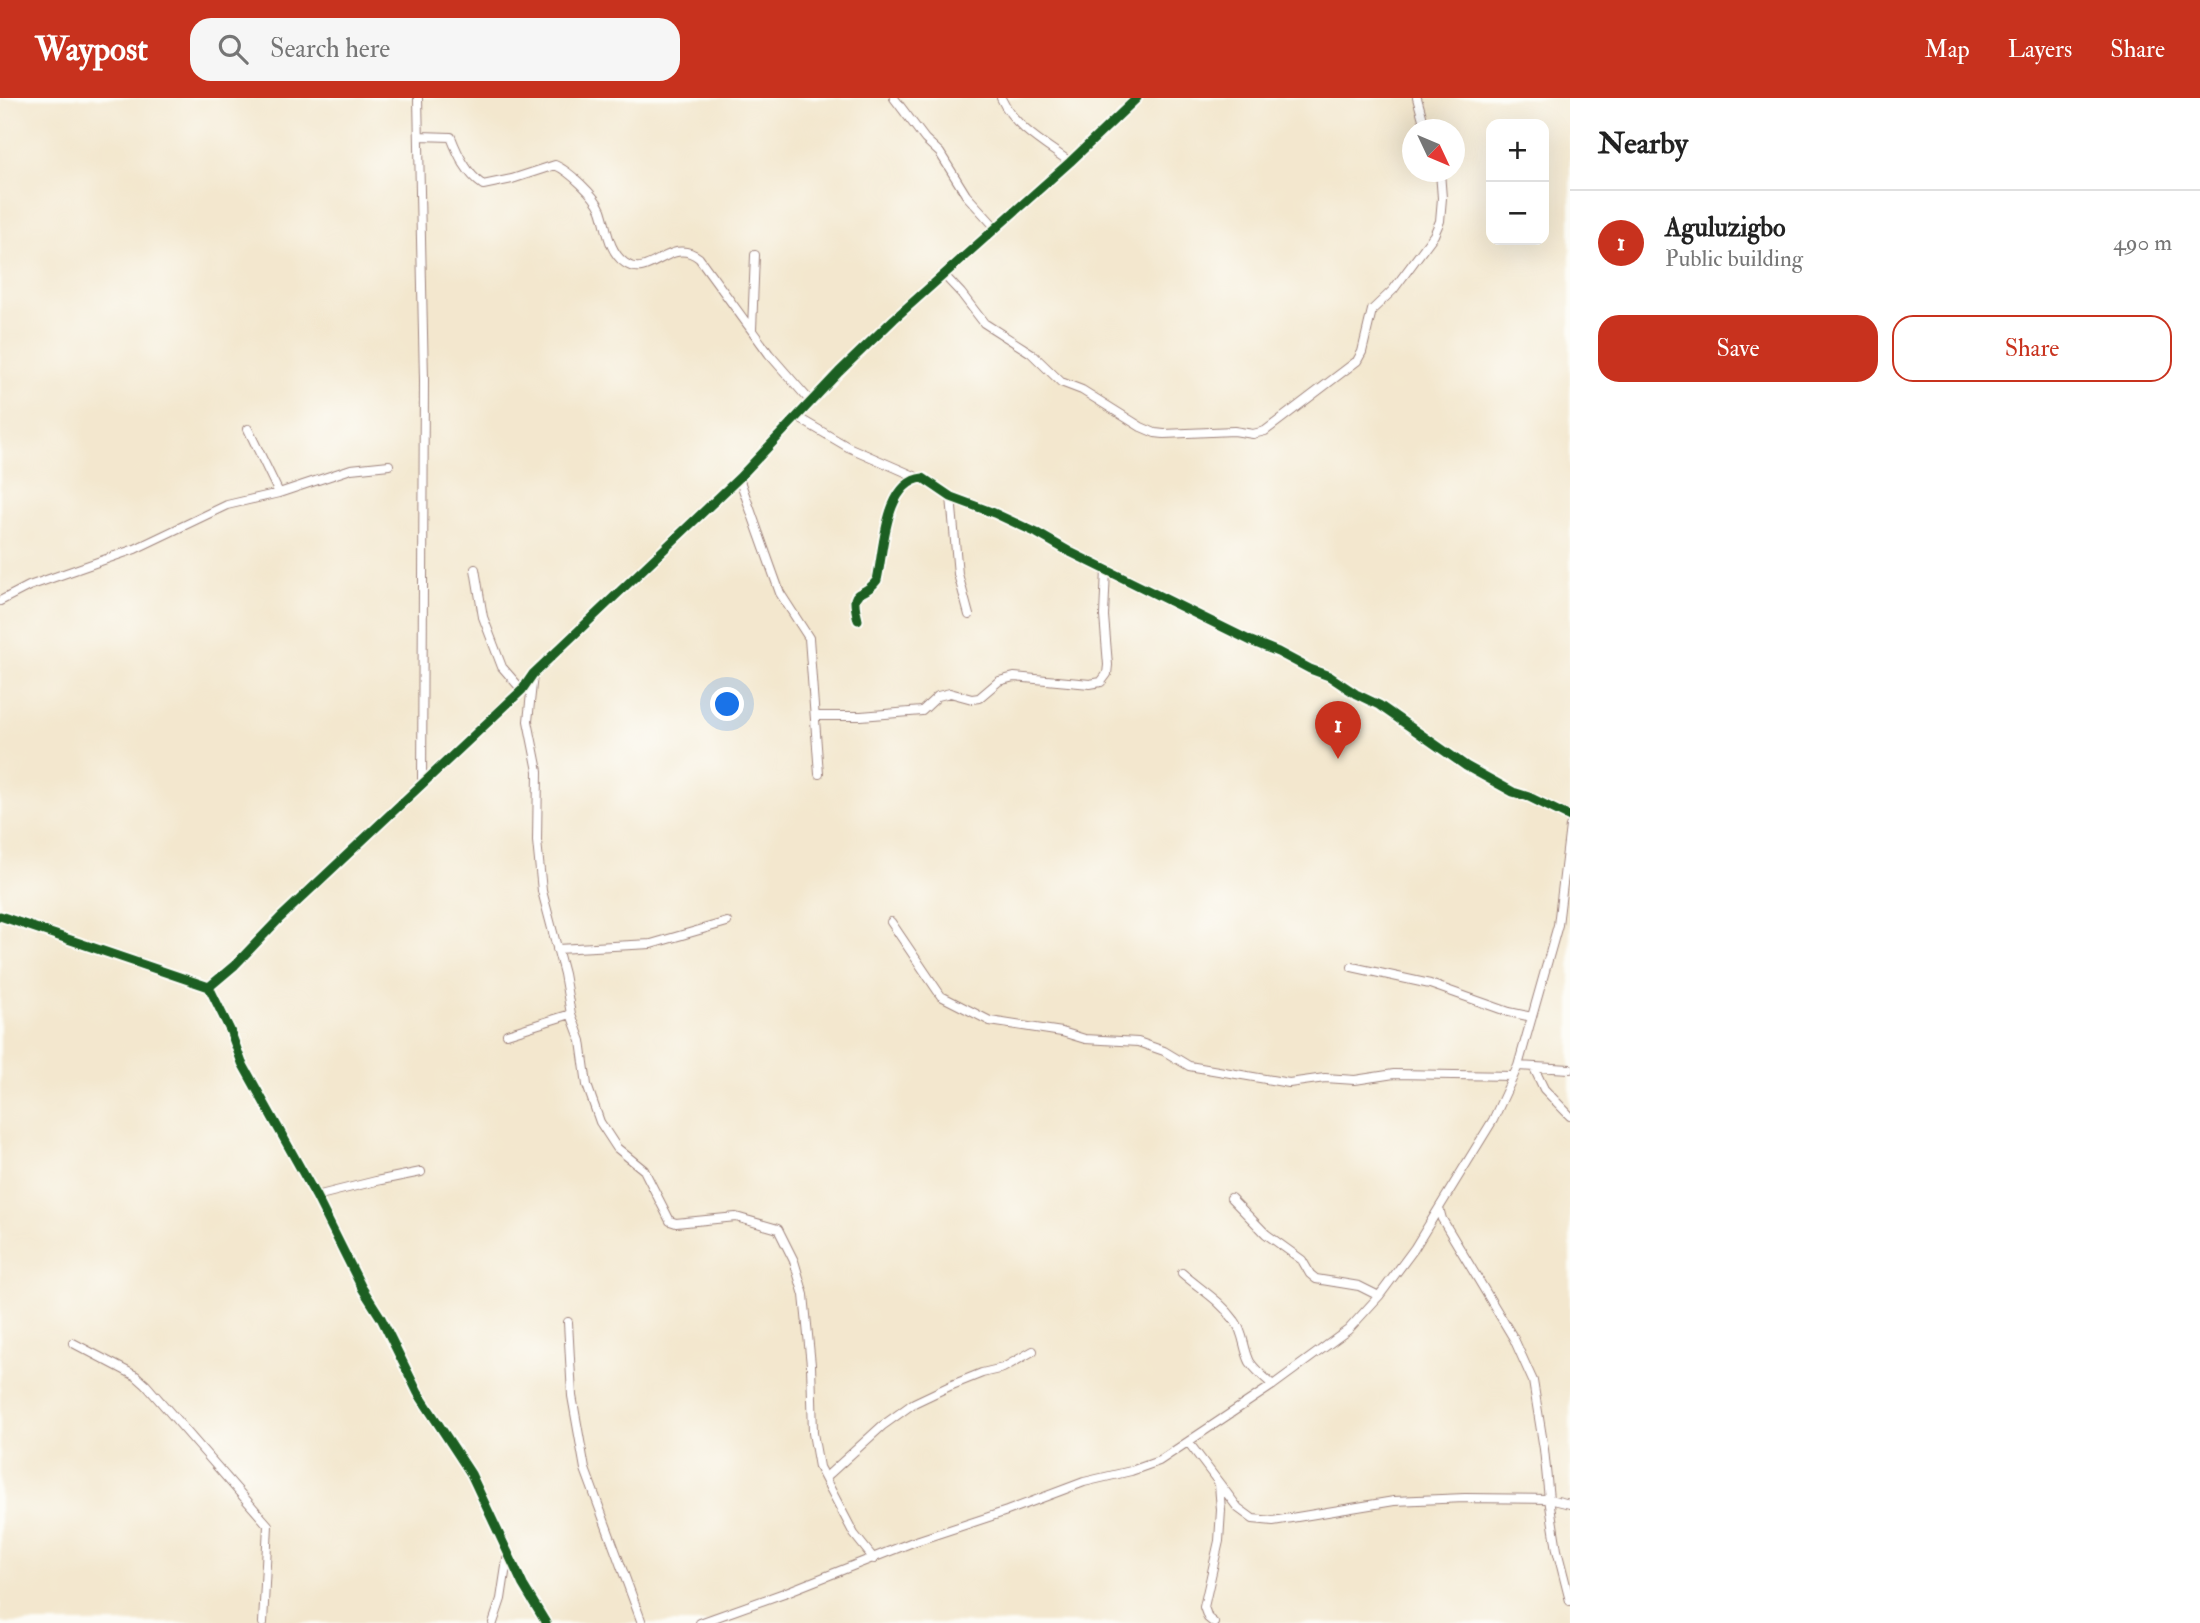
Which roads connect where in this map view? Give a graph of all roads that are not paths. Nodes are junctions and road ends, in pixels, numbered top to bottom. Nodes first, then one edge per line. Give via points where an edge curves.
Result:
1 (418, 98) edge
2 (894, 98) edge
3 (1001, 98) edge
4 (1137, 98) edge
5 (1417, 98) edge
6 (1423, 119) edge
7 (420, 136) junction
8 (1070, 162) junction
9 (1441, 182) edge
10 (996, 228) junction
11 (755, 255) dead end
12 (944, 275) junction
13 (752, 329) junction
14 (811, 402) junction
15 (797, 416) junction
16 (248, 429) dead end
17 (389, 464) dead end
18 (739, 478) junction
19 (919, 478) junction
20 (279, 493) junction
21 (951, 497) junction
22 (475, 569) dead end
23 (1106, 569) junction
24 (0, 601) edge
25 (969, 615) dead end
26 (858, 620) dead end
27 (533, 674) junction
28 (522, 690) junction
29 (816, 716) junction
30 (819, 774) dead end
31 (422, 785) junction
32 (1570, 817) edge
33 (1570, 826) edge
34 (1567, 874) edge
35 (0, 916) edge
36 (727, 922) dead end
37 (891, 922) dead end
38 (557, 949) junction
39 (1352, 967) dead end
40 (209, 987) junction
41 (571, 1014) junction
42 (1532, 1017) junction
43 (507, 1034) dead end
44 (1518, 1066) junction
45 (1534, 1068) junction
46 (1570, 1069) edge
47 (1513, 1076) junction
48 (1570, 1116) edge
49 (421, 1172) dead end
50 (316, 1196) junction
51 (1231, 1198) dead end
52 (1439, 1208) junction
53 (1182, 1273) dead end
54 (1379, 1296) junction
55 (568, 1322) dead end
56 (73, 1343) dead end
57 (1033, 1351) dead end
58 (1273, 1385) junction
59 (1189, 1443) junction
60 (825, 1478) junction
61 (1219, 1481) junction
62 (1549, 1499) junction
63 (1570, 1504) edge
64 (508, 1553) junction
65 (874, 1559) junction
66 (1570, 1601) edge
67 (263, 1623) edge
68 (493, 1623) edge
69 (546, 1623) edge
70 (642, 1623) edge
71 (700, 1623) edge
72 (1214, 1623) edge

1 - 7 street
2 - 10 street
3 - 8 street via 1017,121
4 - 8 street
5 - 6 street
7 - 13 street via 452,138 457,154 483,185 555,165 564,169 597,201 614,252 626,264 641,268 677,251 690,251
7 - 31 street
8 - 10 street
9 - 12 street via 1440,221 1434,235 1372,310 1360,357 1273,427 1253,434 1164,434 1141,426 1061,382 1031,353 984,323
10 - 12 street
11 - 13 street
12 - 14 street
13 - 14 street
14 - 15 street
15 - 18 street
15 - 19 street via 848,447
16 - 20 street
17 - 20 street via 351,469
18 - 27 street
18 - 29 street via 780,593 809,638
19 - 21 street
19 - 26 street via 893,501 877,580 853,601
20 - 24 street via 227,505 135,549 29,586
21 - 23 street via 995,513
21 - 25 street via 958,574
22 - 28 street via 483,617 502,667
23 - 29 street via 1108,665 1101,682 1014,677 999,681 979,698 950,693 938,696 922,711
23 - 32 street via 1329,676 1466,766
27 - 28 street
27 - 38 street via 528,721 538,771 537,841 542,891
28 - 31 street
29 - 30 street
31 - 40 street
33 - 34 street
34 - 42 street
35 - 40 street
36 - 38 street via 665,942
37 - 47 street via 941,996 990,1021 1085,1039 1138,1042 1189,1066 1289,1083 1394,1074
38 - 41 street
39 - 42 street via 1430,984
40 - 50 street via 242,1063
41 - 43 street
41 - 60 street via 600,1122 617,1148 644,1170 670,1221 736,1217 778,1229 784,1239 804,1295 813,1433
42 - 44 street
44 - 45 street
44 - 47 street
45 - 46 street
45 - 48 street via 1544,1089
47 - 52 street via 1493,1121
49 - 50 street
50 - 64 street via 418,1393 471,1474
51 - 54 street via 1266,1234 1305,1263 1316,1279 1359,1286
52 - 54 street
52 - 62 street via 1533,1381
53 - 58 street via 1235,1321 1249,1360
54 - 58 street via 1348,1330
55 - 70 street via 572,1396 585,1469
56 - 67 street via 146,1385 268,1525
57 - 60 street via 1003,1368 914,1403
58 - 59 street
59 - 61 street
59 - 65 street via 1131,1471 1084,1482
60 - 65 street via 854,1534
61 - 62 street via 1238,1508 1253,1519 1273,1521 1394,1501
61 - 72 street via 1219,1541 1204,1607
62 - 63 street
62 - 66 street
64 - 68 street
64 - 69 street
65 - 71 street

